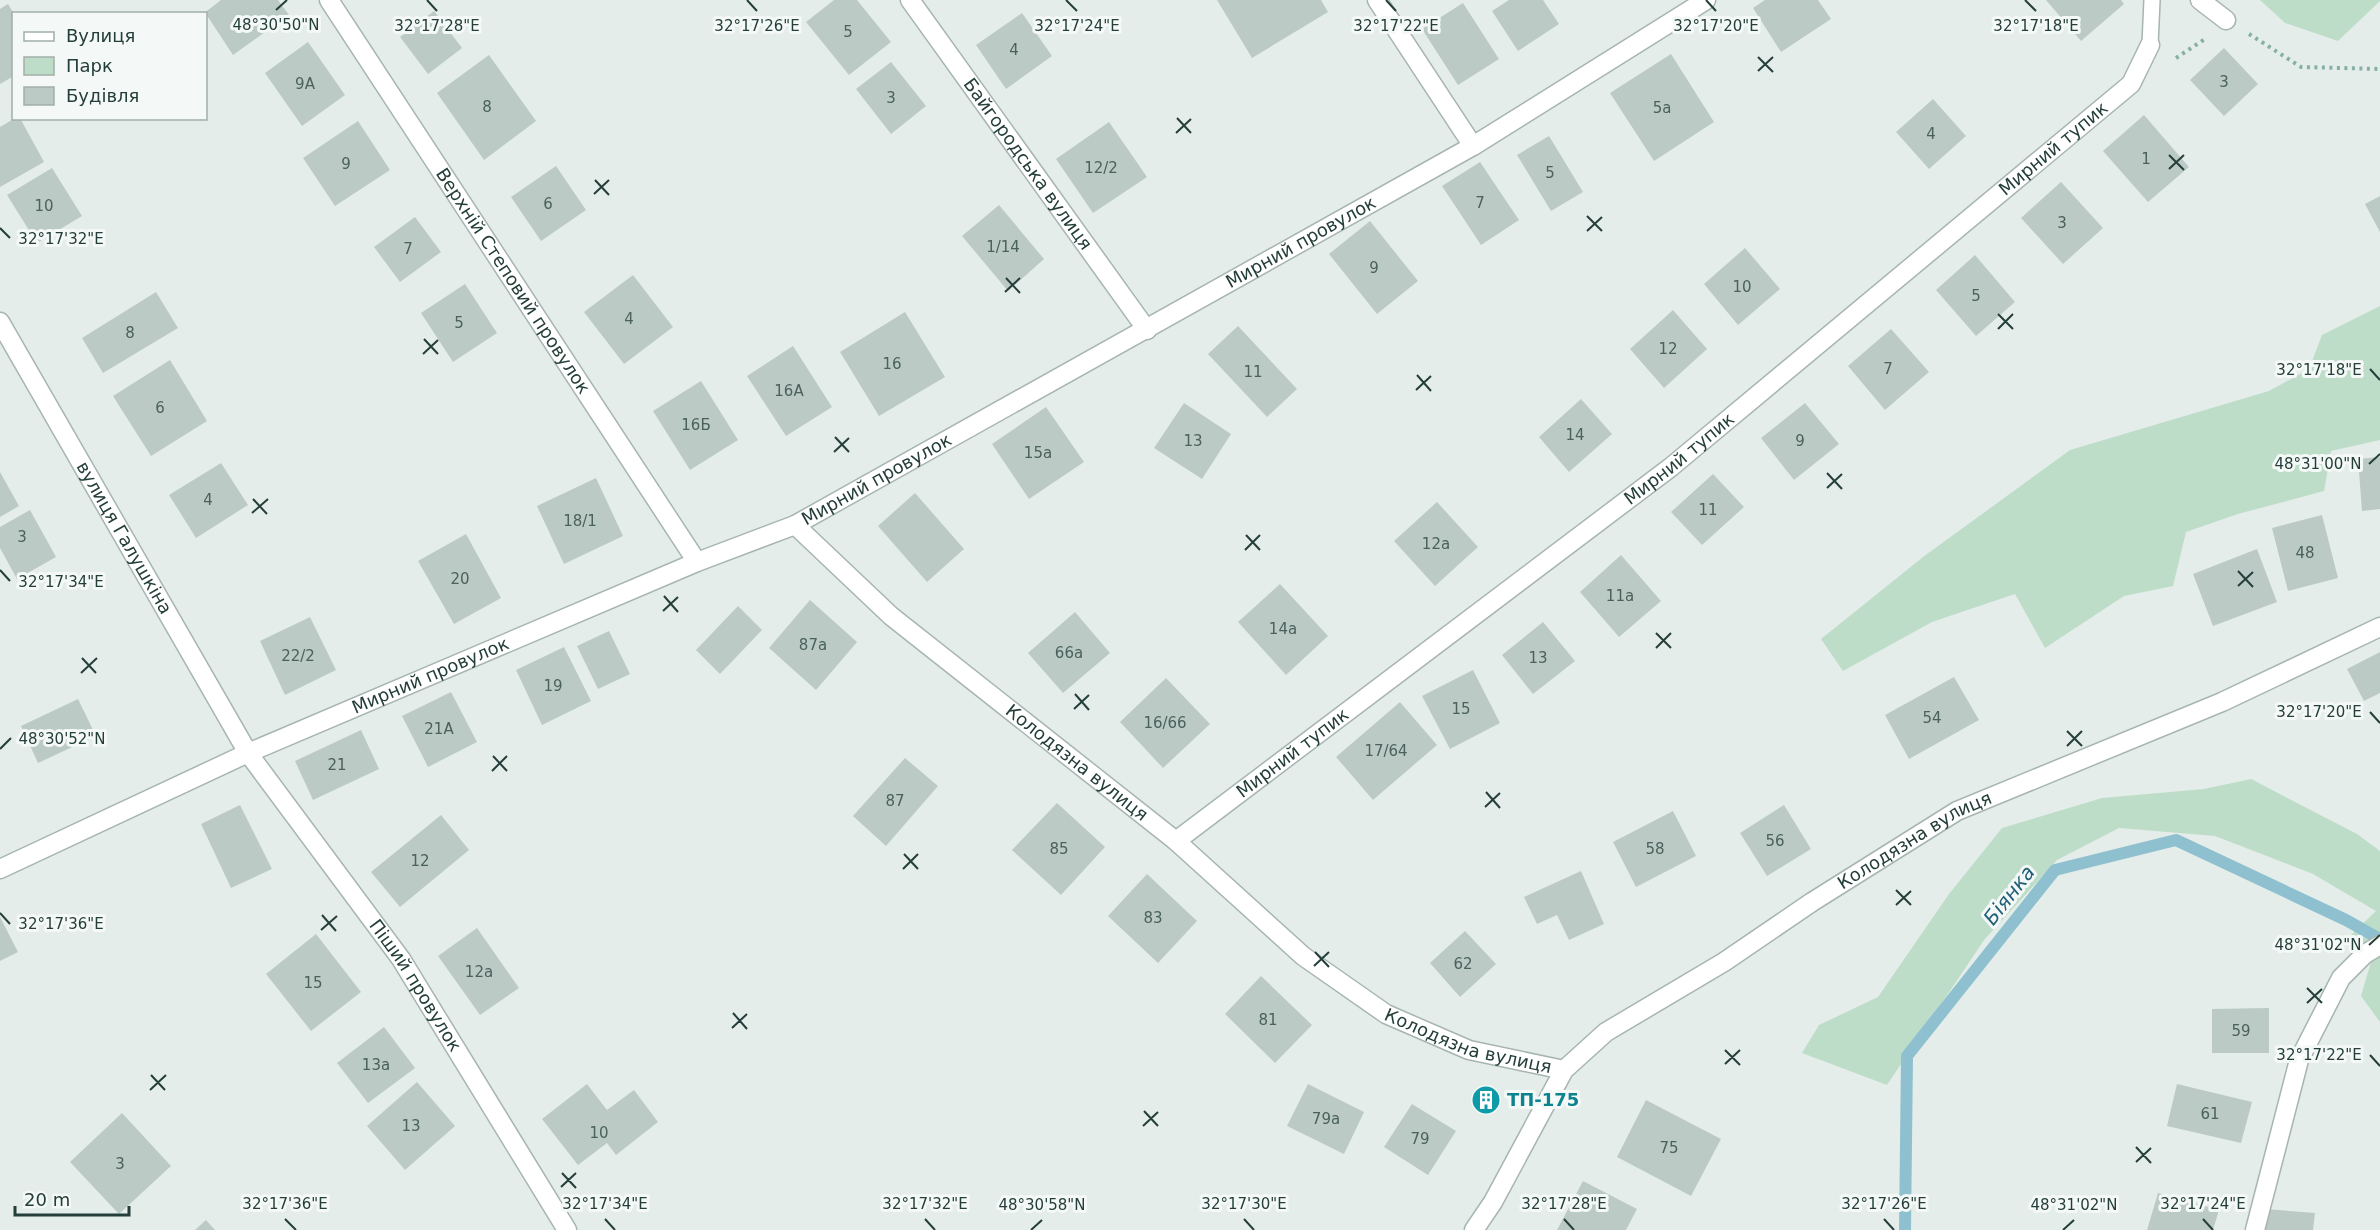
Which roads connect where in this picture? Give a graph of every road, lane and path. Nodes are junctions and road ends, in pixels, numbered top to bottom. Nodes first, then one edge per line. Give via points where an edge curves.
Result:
1 (329, 0) edge
2 (910, 0) edge
3 (1377, 0) edge
4 (1706, 0) edge
5 (2152, 0) edge
6 (2200, 0) edge
7 (2226, 20) joint
8 (2150, 45) joint
9 (2380, 69) edge
10 (1473, 146) junction
11 (0, 322) edge
12 (1147, 330) junction
13 (795, 525) junction
14 (697, 562) junction
15 (2380, 627) edge
16 (248, 753) junction
17 (1176, 841) junction
18 (0, 869) edge
19 (2372, 949) edge
20 (1564, 1070) junction
21 (567, 1230) edge
22 (1474, 1230) edge
23 (2255, 1230) edge

1 - 14 street, Верхній Степовий провулок
2 - 12 street, Байгородська вулиця
3 - 10 street
4 - 10 street, Мирний провулок
5 - 8 lane
6 - 7 street
7 - 9 path via 2301,67
8 - 17 street, Мирний тупик via 2131,84 1671,467
10 - 12 street, Мирний провулок
11 - 16 street, вулиця Галушкіна
12 - 13 street, Мирний провулок
13 - 14 street, Мирний провулок
13 - 17 street, Колодязна вулиця via 891,616
14 - 16 street, Мирний провулок
15 - 20 street, Колодязна вулиця via 2222,702 1957,811 1724,962 1606,1032
16 - 18 street, Мирний провулок
16 - 21 street, Піший провулок via 401,959
17 - 20 street, Колодязна вулиця via 1303,956 1386,1014 1469,1050
19 - 23 street via 2341,978 2299,1060
20 - 22 street

